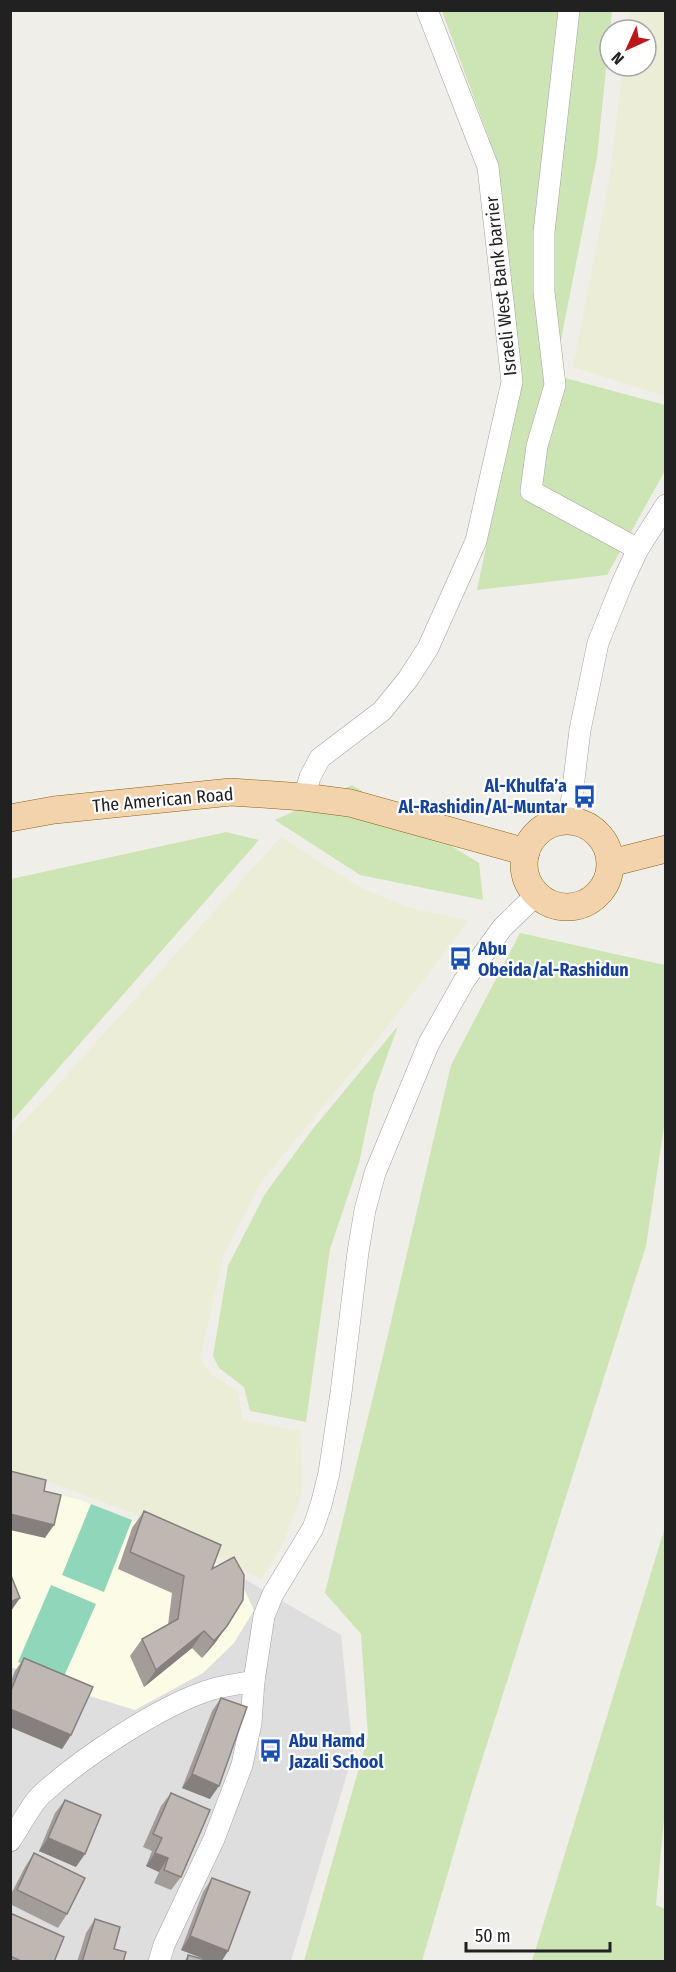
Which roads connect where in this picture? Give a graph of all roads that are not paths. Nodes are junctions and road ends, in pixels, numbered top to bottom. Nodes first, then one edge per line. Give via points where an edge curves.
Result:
1 (427, 10) edge
2 (569, 10) edge
3 (666, 505) edge
4 (638, 549) junction
5 (304, 797) junction
6 (10, 818) edge
7 (569, 821) junction
8 (666, 849) edge
9 (526, 852) junction
10 (611, 863) junction
11 (536, 895) junction
12 (254, 1681) junction
13 (11, 1838) edge
14 (159, 1962) edge

1 - 5 street, Israeli West Bank barrier via 488,167 512,382 476,541 428,648 382,711 320,758
2 - 4 street via 544,232 544,292 555,385 537,446 531,491
3 - 4 street
4 - 7 street via 598,644 580,730
5 - 6 main road, The American Road via 231,792
5 - 9 main road, The American Road via 350,803
7 - 9 main road via 542,829
7 - 10 main road via 582,823 603,839
8 - 10 main road
9 - 11 main road via 525,875
10 - 11 main road via 602,891 578,907 548,904
11 - 12 street via 502,928 464,981 429,1043 375,1173 358,1252 329,1473 313,1528 264,1616
12 - 13 street via 213,1689 181,1701 128,1731 40,1797
12 - 14 street via 251,1724 242,1765

